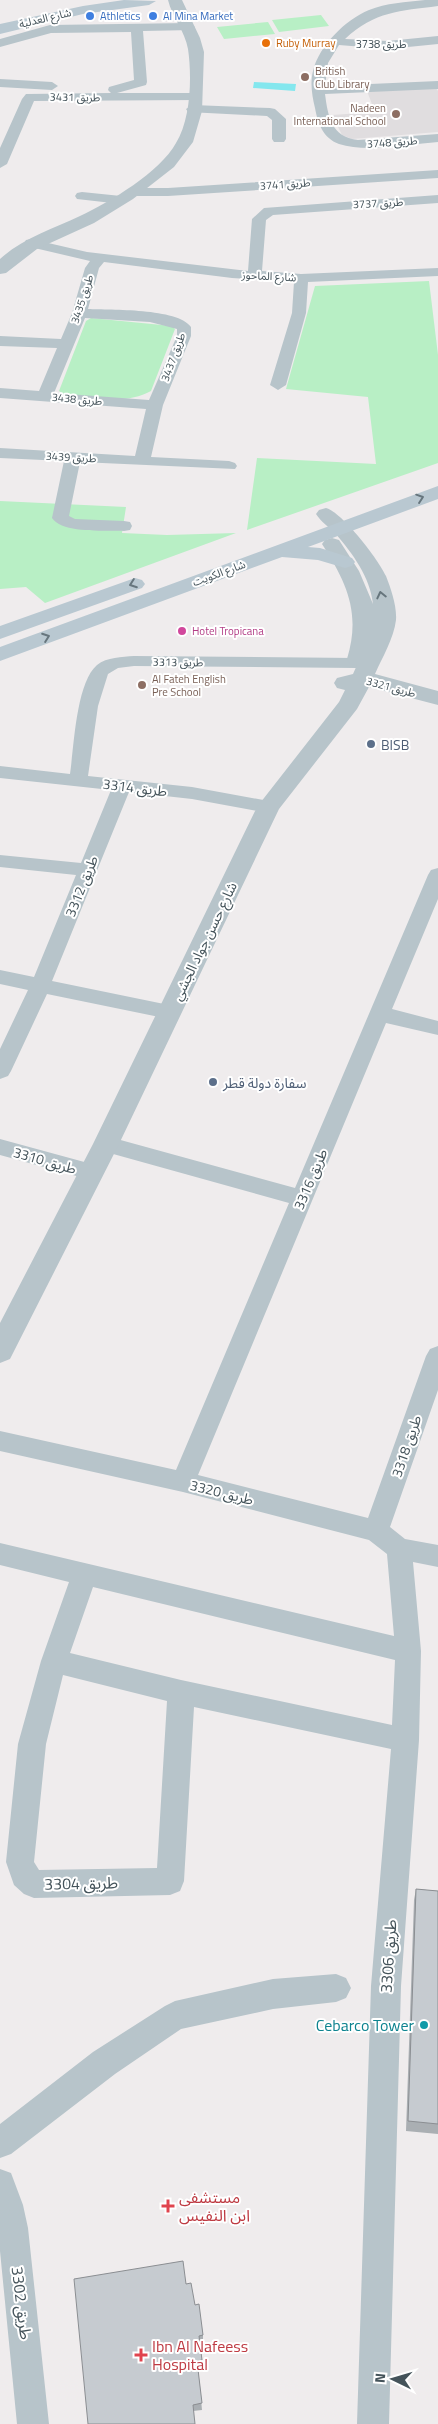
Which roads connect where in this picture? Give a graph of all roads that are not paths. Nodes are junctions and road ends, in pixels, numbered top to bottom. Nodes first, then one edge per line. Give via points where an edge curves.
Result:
1 (101, 0) edge
2 (175, 0) edge
3 (155, 1) edge
4 (438, 2) edge
5 (0, 22) edge
6 (188, 27) junction
7 (137, 28) junction
8 (0, 29) edge
9 (337, 41) junction
10 (432, 41) edge
11 (0, 42) edge
12 (438, 54) edge
13 (0, 83) edge
14 (438, 84) edge
15 (319, 90) junction
16 (114, 96) junction
17 (194, 102) junction
18 (438, 138) edge
19 (278, 139) dead end
20 (0, 164) edge
21 (438, 174) edge
22 (309, 182) junction
23 (82, 196) dead end
24 (126, 196) junction
25 (438, 199) edge
26 (317, 206) junction
27 (43, 238) junction
28 (102, 256) junction
29 (0, 269) edge
30 (438, 272) edge
31 (255, 275) junction
32 (301, 278) junction
33 (79, 313) junction
34 (0, 341) edge
35 (66, 344) junction
36 (278, 385) dead end
37 (0, 393) edge
38 (45, 396) junction
39 (155, 405) junction
40 (0, 453) edge
41 (73, 456) junction
42 (142, 460) junction
43 (229, 466) dead end
44 (438, 475) edge
45 (438, 492) edge
46 (124, 526) dead end
47 (334, 534) junction
48 (267, 555) junction
49 (386, 621) junction
50 (0, 633) edge
51 (0, 654) edge
52 (355, 680) junction
53 (418, 695) edge
54 (0, 772) edge
55 (78, 780) junction
56 (122, 786) junction
57 (269, 807) junction
58 (0, 861) edge
59 (87, 870) junction
60 (438, 875) edge
61 (0, 977) edge
62 (40, 986) junction
63 (169, 1012) junction
64 (380, 1014) junction
65 (438, 1028) edge
66 (0, 1071) edge
67 (106, 1144) junction
68 (0, 1147) edge
69 (90, 1172) junction
70 (302, 1198) junction
71 (0, 1351) edge
72 (437, 1359) edge
73 (0, 1440) edge
74 (183, 1482) junction
75 (376, 1531) junction
76 (399, 1548) junction
77 (0, 1554) edge
78 (438, 1556) edge
79 (85, 1574) junction
80 (408, 1651) junction
81 (54, 1661) junction
82 (181, 1692) junction
83 (405, 1740) junction
84 (336, 1988) dead end
85 (0, 2143) edge
86 (0, 2184) edge
87 (32, 2424) edge
88 (373, 2424) edge

1 - 5 main road, شارع العدلية
2 - 6 street
3 - 6 street
3 - 8 main road, شارع العدلية via 83,10
4 - 9 street via 375,13 348,27
6 - 7 street
6 - 17 street via 196,54
7 - 11 street via 50,29
7 - 16 street via 141,82
9 - 10 street, طريق 3738 via 366,46
9 - 15 street via 320,67
10 - 12 street, طريق 3738
13 - 16 street
14 - 15 street
15 - 18 street, طريق 3748 via 326,128 346,142 368,144
16 - 17 street
16 - 20 street via 59,98 25,108
17 - 19 street via 270,112 279,119
17 - 24 street via 184,144
21 - 22 street, طريق 3741
22 - 24 street, طريق 3741
22 - 26 street
23 - 24 street, طريق 3741
24 - 27 street via 87,219
25 - 26 street, طريق 3737
26 - 31 street, طريق 3737 via 277,209 263,214
27 - 28 street, شارع الماحوز via 76,254
27 - 28 street, شارع الماحوز via 58,237 66,244
27 - 29 street
28 - 31 street, شارع الماحوز via 191,270
28 - 33 street, طريق 3435 via 90,273
30 - 32 street, شارع الماحوز
31 - 32 street, شارع الماحوز
32 - 36 street via 299,313
33 - 35 street, طريق 3435
33 - 39 street, طريق 3437 via 164,319 184,327 184,336
34 - 35 street
35 - 38 street, طريق 3435
37 - 38 street, طريق 3438
38 - 39 street, طريق 3438
39 - 42 street, طريق 3437
40 - 41 street, طريق 3439
41 - 42 street, طريق 3439
41 - 46 street via 60,518 72,524
42 - 43 street, طريق 3439
44 - 47 main road, شارع الكويت
47 -> 45 main road via 360,530 386,510
47 - 48 main road, شارع الكويت
47 - 48 main road via 332,557 308,552
49 -> 47 street, شارع حسن جواد الجشي via 375,574
47 -> 50 main road, شارع الكويت
47 - 52 street, شارع حسن جواد الجشي via 357,584 364,612 364,644
51 -> 48 main road, شارع الكويت
49 - 52 street, شارع حسن جواد الجشي
49 - 53 street via 390,668
52 - 53 street via 377,695
52 - 55 street, طريق 3313 via 134,661 109,665 93,684
52 - 57 street, شارع حسن جواد الجشي via 315,746
54 - 55 street, طريق 3314
55 - 56 street, طريق 3314
56 - 57 street, طريق 3314 via 192,793
56 - 59 street, طريق 3312
57 - 63 street, شارع حسن جواد الجشي
58 - 59 street
59 - 62 street, طريق 3312
60 - 64 street, طريق 3316
61 - 62 street
62 - 63 street
62 - 66 street, طريق 3312
63 - 67 street, شارع حسن جواد الجشي
64 - 65 street
64 - 70 street, طريق 3316
67 - 69 street, شارع حسن جواد الجشي
67 - 70 street
68 - 69 street, طريق 3310
69 - 71 street, شارع حسن جواد الجشي
70 - 74 street, طريق 3316
72 - 75 street, طريق 3318
73 - 74 street, طريق 3320
74 - 75 street, طريق 3320
75 - 76 street, طريق 3320
76 - 78 street, طريق 3320
76 - 80 street, طريق 3306
77 - 79 street
79 - 80 street
79 - 81 street, طريق 3304
80 - 83 street, طريق 3306
81 - 82 street
81 - 82 street, طريق 3304 via 32,1744 20,1862 24,1875 34,1884 170,1881
82 - 83 street
83 - 88 street, طريق 3306 via 386,1986
84 - 85 street via 273,1994 175,2016 104,2063
86 - 87 street, طريق 3302 via 8,2200 15,2244 28,2353

